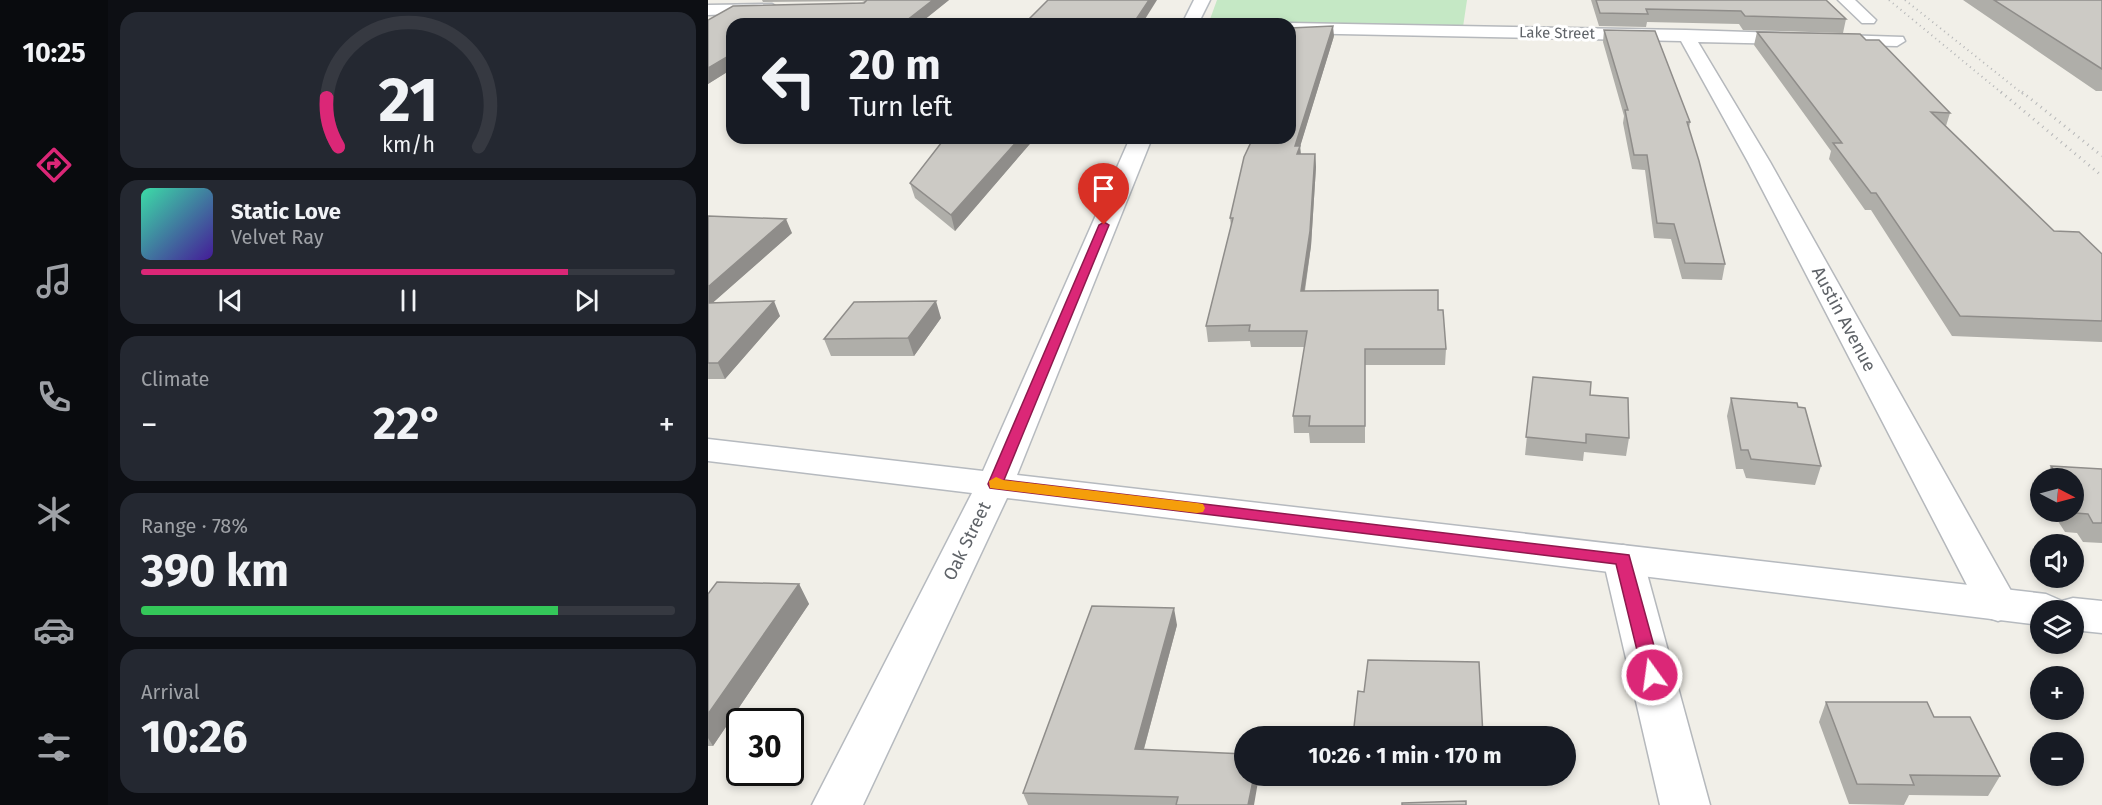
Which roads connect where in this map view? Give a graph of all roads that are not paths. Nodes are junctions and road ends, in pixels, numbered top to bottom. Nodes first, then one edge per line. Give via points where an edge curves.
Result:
1 (1202, 0) edge
2 (1846, 0) edge
3 (791, 9) edge
4 (708, 10) edge
5 (1193, 18) edge
6 (1868, 20) dead end
7 (1296, 28) edge
8 (1686, 35) junction
9 (1897, 41) dead end
10 (1138, 144) edge
11 (708, 450) edge
12 (995, 484) junction
13 (1623, 559) junction
14 (1998, 604) junction
15 (2030, 608) edge
16 (2084, 615) edge
17 (2102, 617) edge
18 (837, 805) edge
19 (1685, 805) edge

1 - 5 street
2 - 6 street
3 - 4 street
7 - 8 street, Lake Street
8 - 9 street, Lake Street
8 - 14 street, Austin Avenue
10 - 12 street, Oak Street
11 - 12 street
12 - 13 street
12 - 18 street, Oak Street
13 - 14 street
13 - 19 street
14 - 15 street
16 - 17 street

